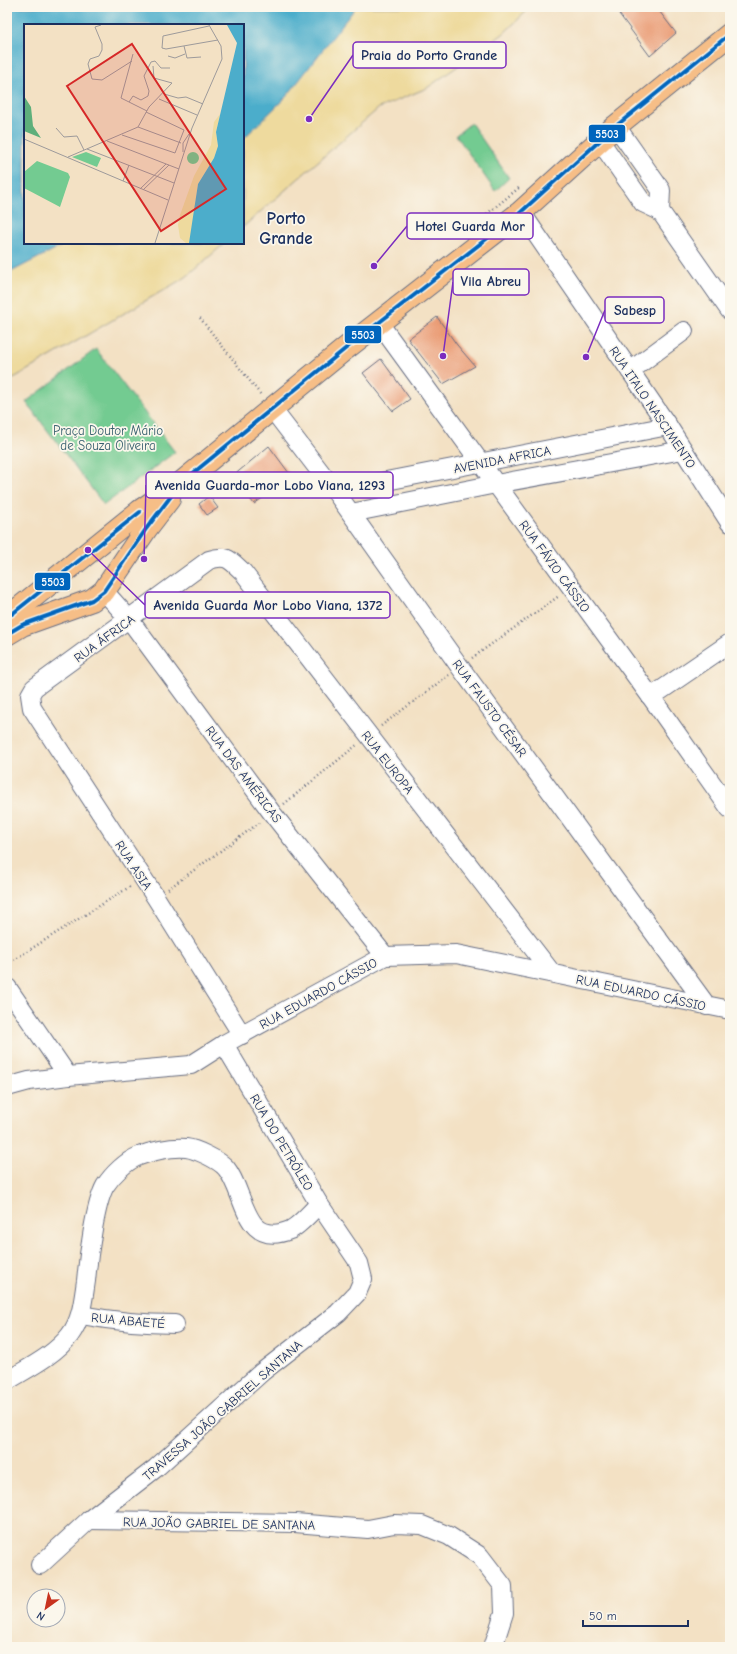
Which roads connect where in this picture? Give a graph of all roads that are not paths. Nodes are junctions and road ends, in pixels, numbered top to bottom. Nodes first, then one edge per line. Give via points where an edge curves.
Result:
1 (730, 34) edge
2 (616, 126) junction
3 (600, 142) junction
4 (660, 211) junction
5 (521, 212) junction
6 (730, 311) edge
7 (379, 323) junction
8 (684, 331) dead end
9 (630, 371) junction
10 (273, 410) junction
11 (668, 426) junction
12 (683, 450) junction
13 (481, 464) junction
14 (181, 484) junction
15 (496, 484) junction
16 (335, 491) junction
17 (351, 513) junction
18 (730, 523) edge
19 (86, 555) junction
20 (220, 556) joint
21 (69, 570) junction
22 (103, 591) junction
23 (7, 618) edge
24 (129, 620) junction
25 (7, 634) edge
26 (730, 643) edge
27 (30, 695) joint
28 (651, 697) junction
29 (730, 809) edge
30 (385, 956) junction
31 (552, 973) junction
32 (7, 987) edge
33 (707, 1006) junction
34 (730, 1010) edge
35 (242, 1035) junction
36 (224, 1044) junction
37 (68, 1076) junction
38 (7, 1087) edge
39 (320, 1204) junction
40 (342, 1238) joint
41 (81, 1315) junction
42 (175, 1324) dead end
43 (7, 1381) edge
44 (89, 1520) junction
45 (40, 1565) dead end
46 (493, 1647) edge

1 - 2 main road
2 - 3 main road
2 - 4 street via 661,190
3 - 4 street via 642,202
3 - 5 main road
4 - 6 street
5 - 7 main road
5 - 9 street, RUA ITALO NASCIMENTO
7 - 10 main road
7 - 13 street, RUA FÁVIO CÁSSIO
8 - 9 street
9 - 11 street, RUA ITALO NASCIMENTO
10 - 14 main road
10 - 16 street, RUA FAUSTO CÉSAR
11 - 12 street, RUA ITALO NASCIMENTO
11 - 13 street, AVENIDA AFRICA
12 - 15 street, AVENIDA AFRICA
12 - 18 street, RUA ITALO NASCIMENTO
13 - 15 street, RUA FÁVIO CÁSSIO
13 - 16 street, AVENIDA AFRICA
14 - 19 main road via 140,511
14 - 22 main road
15 - 17 street, AVENIDA AFRICA
15 - 28 street, RUA FÁVIO CÁSSIO
16 - 17 street, RUA FAUSTO CÉSAR
17 - 33 street, RUA FAUSTO CÉSAR
19 - 21 main road
19 - 22 main road via 103,566
20 - 24 street, RUA ÁFRICA via 209,560
20 - 31 street, RUA EUROPA via 228,559 243,572
21 - 22 main road via 76,588
21 - 23 main road
22 - 24 street, RUA DAS AMÉRICAS
22 - 25 main road via 22,625
24 - 27 street, RUA ÁFRICA via 34,688
24 - 30 street, RUA DAS AMÉRICAS via 272,813
26 - 28 street
27 - 35 street, RUA ASIA via 32,708
28 - 29 street, RUA FÁVIO CÁSSIO
30 - 31 street, RUA EDUARDO CÁSSIO via 456,954
30 - 35 street, RUA EDUARDO CÁSSIO
31 - 33 street, RUA EDUARDO CÁSSIO
32 - 37 street
33 - 34 street, RUA EDUARDO CÁSSIO
35 - 36 street, RUA EDUARDO CÁSSIO
36 - 37 street, RUA EDUARDO CÁSSIO via 191,1065
36 - 39 street, RUA DO PETRÓLEO
37 - 38 street, RUA EDUARDO CÁSSIO via 29,1081
39 - 40 street, RUA DO PETRÓLEO
39 - 41 street via 291,1230 275,1233 262,1231 252,1224 246,1214 240,1194 226,1168 213,1158 187,1148 164,1150 137,1157 120,1169 105,1186 96,1215
40 - 44 street, TRAVESSA JOÃO GABRIEL SANTANA via 359,1263 363,1279 356,1293 343,1308 262,1372 156,1468
41 - 42 street, RUA ABAETÉ via 145,1324
41 - 43 street via 70,1335 57,1349
44 - 45 street, TRAVESSA JOÃO GABRIEL SANTANA
44 - 46 street, RUA JOÃO GABRIEL DE SANTANA via 295,1523 368,1529 394,1524 422,1525 449,1536 480,1556 503,1586 504,1614

